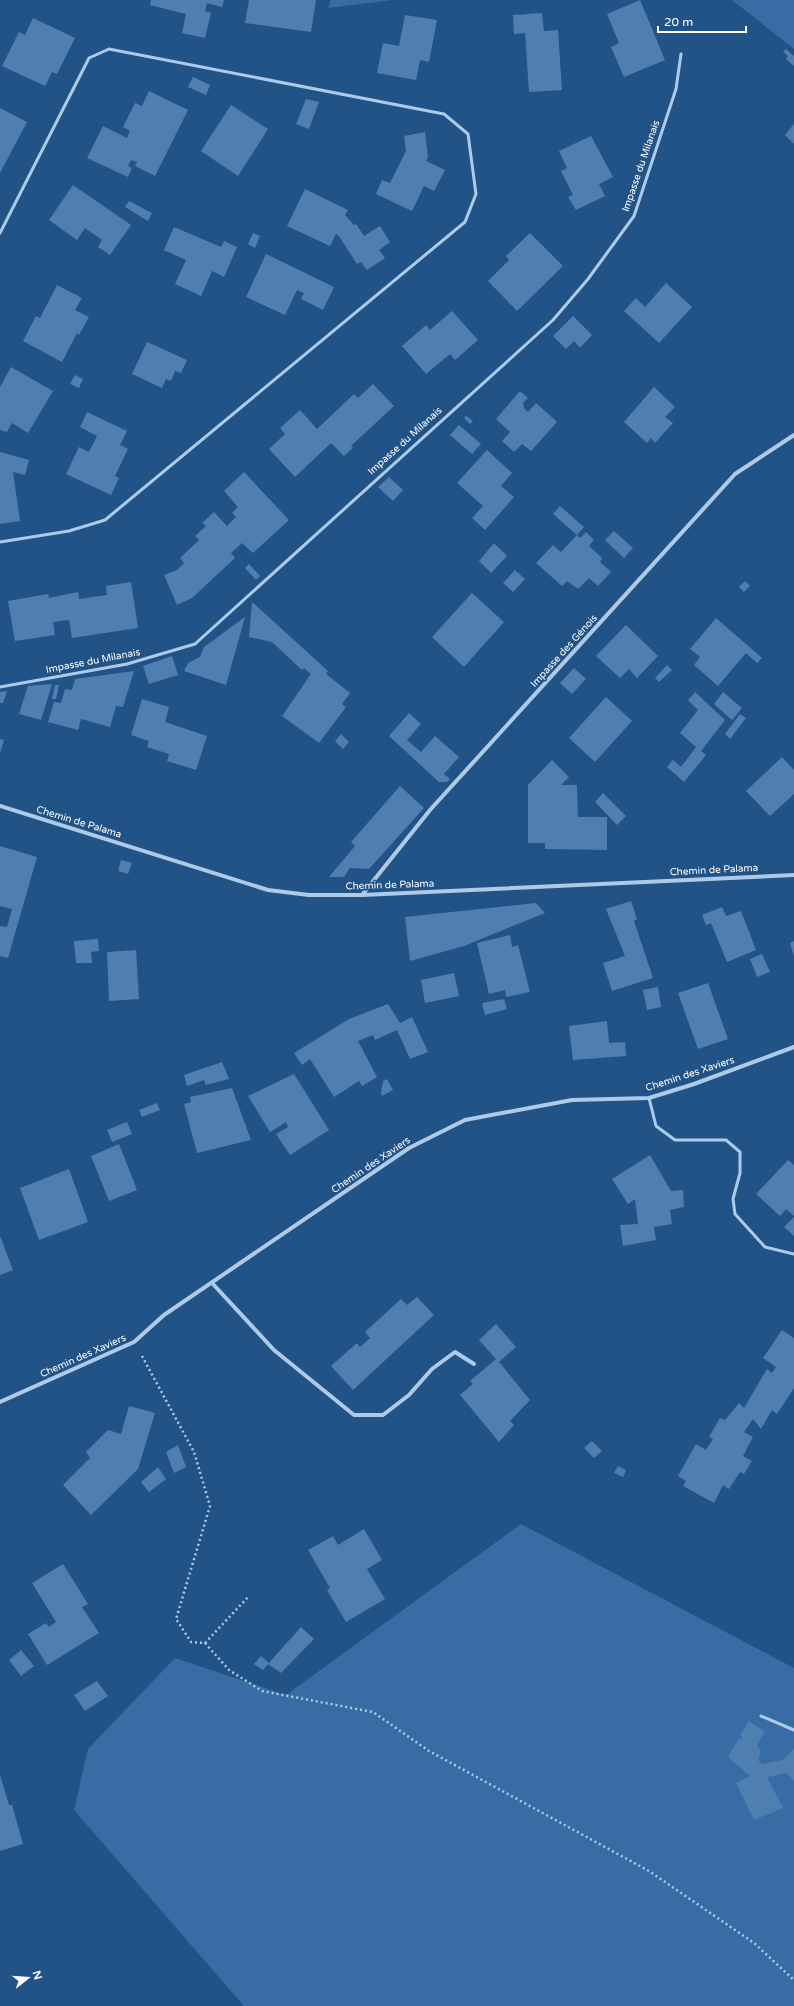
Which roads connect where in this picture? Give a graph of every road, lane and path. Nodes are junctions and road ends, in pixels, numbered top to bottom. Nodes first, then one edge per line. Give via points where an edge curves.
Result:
1 (681, 54) dead end
2 (0, 233) edge
3 (794, 435) edge
4 (0, 542) edge
5 (0, 687) edge
6 (0, 806) edge
7 (794, 875) edge
8 (362, 895) junction
9 (794, 1047) edge
10 (649, 1098) junction
11 (794, 1254) edge
12 (212, 1282) junction
13 (134, 1342) junction
14 (474, 1364) dead end
15 (0, 1402) edge
16 (249, 1596) dead end
17 (205, 1643) junction
18 (761, 1716) dead end
19 (794, 1730) edge
20 (794, 1980) edge

1 - 5 lane, Impasse du Milanais via 676,89 634,216 588,279 553,320 195,644 127,664
2 - 4 lane via 89,58 109,48 444,114 468,134 476,194 464,222 105,520 68,531
3 - 8 street, Impasse des Génois via 735,474 430,810
6 - 8 street, Chemin de Palama via 268,890 309,895
7 - 8 street, Chemin de Palama
9 - 10 street, Chemin des Xaviers
10 - 11 lane via 656,1126 675,1140 726,1140 740,1152 740,1173 733,1199 735,1214 765,1247
10 - 12 street, Chemin des Xaviers via 572,1100 465,1120 409,1148
12 - 13 street, Chemin des Xaviers via 164,1314
12 - 14 street via 274,1350 354,1415 383,1415 409,1394 432,1369 456,1352
13 - 15 street, Chemin des Xaviers
13 - 17 path via 194,1452 210,1506 176,1619 191,1642
16 - 17 path
17 - 20 path via 229,1670 262,1691 373,1712 429,1751 649,1872 754,1943
18 - 19 lane

